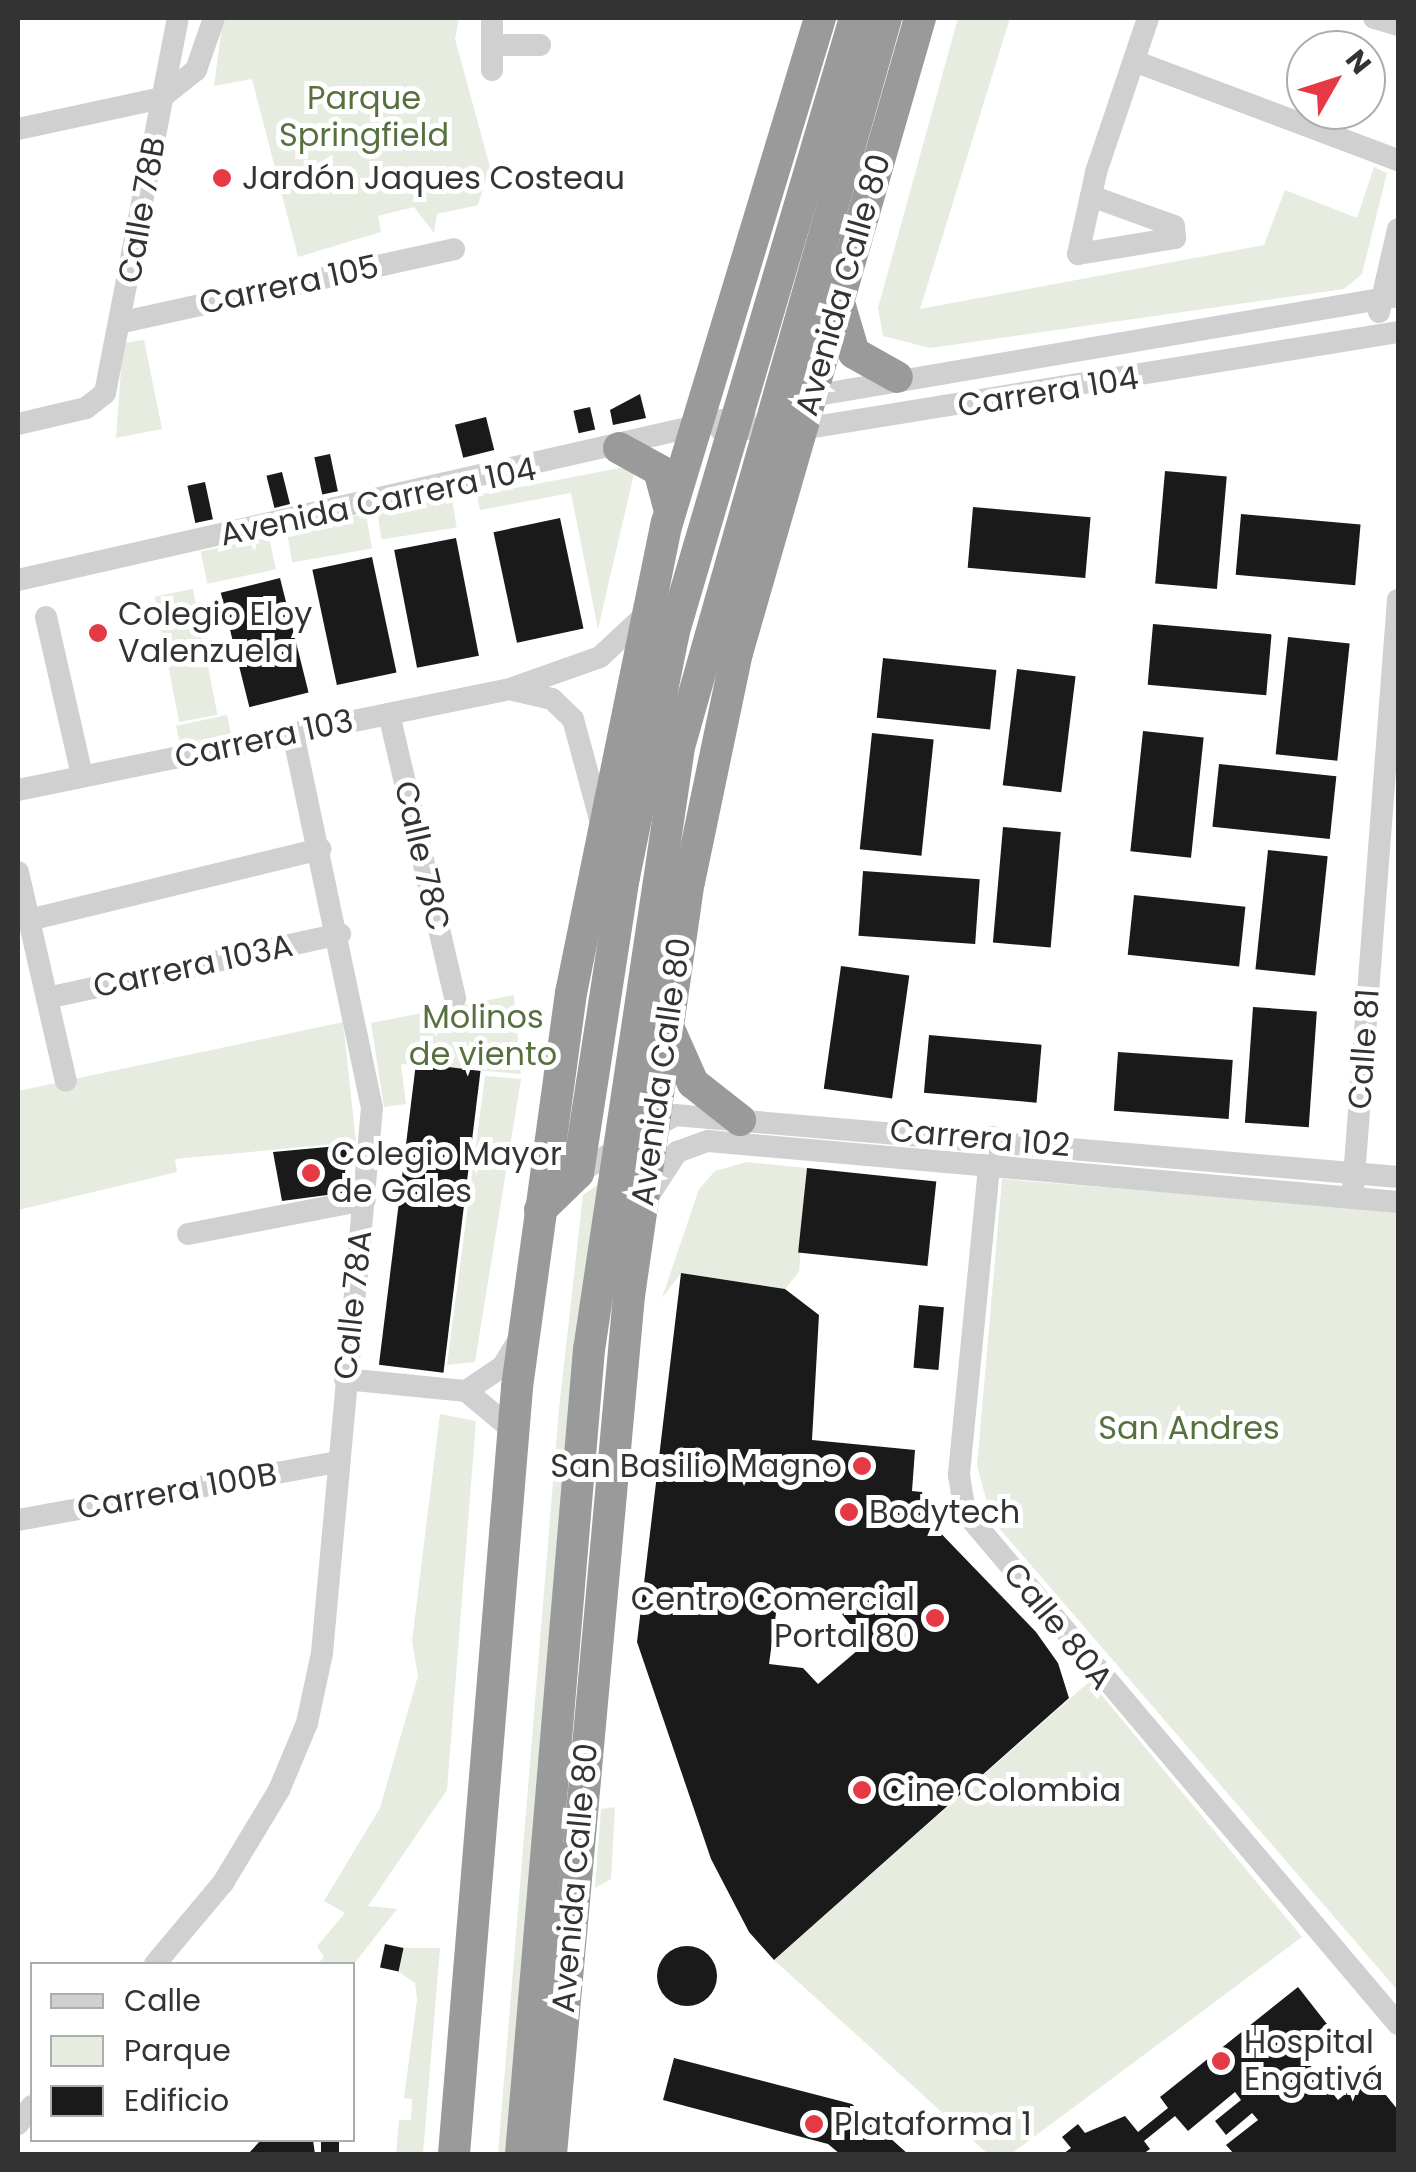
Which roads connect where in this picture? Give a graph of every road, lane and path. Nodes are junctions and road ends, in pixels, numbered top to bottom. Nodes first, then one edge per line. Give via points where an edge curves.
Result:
1 (178, 18) edge
2 (214, 18) edge
3 (492, 18) edge
4 (820, 18) edge
5 (835, 18) edge
6 (854, 18) edge
7 (886, 18) edge
8 (920, 18) edge
9 (1148, 18) edge
10 (1374, 18) edge
11 (1398, 25) edge
12 (492, 45) junction
13 (540, 45) dead end
14 (845, 53) junction
15 (1134, 61) junction
16 (492, 70) dead end
17 (162, 98) junction
18 (18, 129) edge
19 (1398, 160) edge
20 (1090, 196) dead end
21 (1398, 229) edge
22 (454, 249) dead end
23 (840, 297) junction
24 (1389, 298) edge
25 (123, 322) junction
26 (1387, 333) edge
27 (897, 377) junction
28 (812, 395) junction
29 (770, 418) junction
30 (734, 423) junction
31 (18, 424) edge
32 (802, 429) junction
33 (696, 430) junction
34 (619, 448) junction
35 (667, 523) junction
36 (18, 580) edge
37 (1398, 600) edge
38 (645, 615) junction
39 (46, 617) dead end
40 (510, 689) junction
41 (389, 714) junction
42 (293, 734) junction
43 (82, 776) junction
44 (18, 790) edge
45 (601, 823) junction
46 (320, 849) junction
47 (18, 872) edge
48 (28, 920) junction
49 (340, 934) junction
50 (47, 998) junction
51 (455, 998) dead end
52 (667, 1021) junction
53 (66, 1081) dead end
54 (740, 1120) junction
55 (655, 1121) junction
56 (992, 1138) junction
57 (617, 1143) junction
58 (990, 1162) junction
59 (578, 1173) junction
60 (1398, 1177) edge
61 (1354, 1186) junction
62 (365, 1200) junction
63 (1398, 1202) edge
64 (540, 1210) junction
65 (640, 1213) junction
66 (188, 1234) dead end
67 (523, 1328) junction
68 (345, 1379) junction
69 (466, 1390) junction
70 (514, 1431) junction
71 (336, 1462) junction
72 (18, 1520) edge
73 (157, 1962) edge
74 (1398, 2024) edge
75 (454, 2154) edge
76 (522, 2154) edge
77 (551, 2154) edge

1 - 17 street, Calle 78B
2 - 17 street, Calle 78B via 196,70
3 - 12 street
4 - 33 highway
5 - 14 highway
6 - 14 highway, Avenida Calle 80
7 - 29 highway, Avenida Calle 80
8 - 23 highway, Avenida Calle 80
9 - 15 street
10 - 11 street
12 - 13 street
12 - 16 street
14 - 30 highway, Avenida Calle 80
15 - 19 street
15 - 20 street
17 - 18 street
17 - 25 street, Calle 78B
21 - 24 street
22 - 25 street, Carrera 105
23 - 27 highway via 854,354
23 - 28 highway, Avenida Calle 80
24 - 26 street
24 - 27 street, Carrera 104
25 - 31 street, Calle 78B via 97,402
26 - 32 street, Carrera 104
27 - 28 street, Carrera 104
28 - 29 street, Carrera 104
28 - 32 highway, Avenida Calle 80
29 - 30 street, Carrera 104
29 - 32 street, Carrera 104
29 - 57 highway, Avenida Calle 80 via 678,747
30 - 33 street, Carrera 104
30 - 59 highway, Avenida Calle 80 via 654,719
32 - 52 highway, Avenida Calle 80 via 714,745
33 - 34 street, Avenida Carrera 104
33 - 35 highway
34 - 35 highway via 658,470 670,496
34 - 36 street, Avenida Carrera 104
35 - 38 highway
37 - 61 street, Calle 81
38 - 40 street, Carrera 103 via 600,657
38 - 45 highway
39 - 43 street
40 - 41 street, Carrera 103
40 - 45 street, Carrera 103 via 552,698 573,720
41 - 42 street, Carrera 103
41 - 51 street, Calle 78C
42 - 43 street, Carrera 103
42 - 46 street, Calle 78A
43 - 44 street, Carrera 103
45 - 64 highway
46 - 48 street
46 - 49 street, Calle 78A
47 - 48 street
48 - 50 street
49 - 50 street, Carrera 103A
49 - 62 street, Calle 78A via 369,1076
50 - 53 street
52 - 54 highway via 694,1083
52 - 55 highway, Avenida Calle 80
54 - 55 street, Carrera 102 via 676,1115
54 - 56 street, Carrera 102
55 - 57 street, Carrera 102
55 - 65 highway, Avenida Calle 80
56 - 58 street, Calle 80A
56 - 61 street, Carrera 102
57 - 59 street, Carrera 102
57 - 76 highway, Avenida Calle 80 via 589,1350
58 - 61 street, Carrera 102
58 - 65 street, Carrera 102 via 708,1140 677,1152
58 - 74 street, Calle 80A via 959,1474 966,1512
59 - 64 highway
60 - 61 street, Carrera 102
61 - 63 street, Carrera 102
62 - 66 street
62 - 68 street, Calle 78A
64 - 67 highway
65 - 77 highway, Avenida Calle 80
67 - 69 street via 504,1366
67 - 70 highway
68 - 69 street
68 - 71 street, Calle 78A
69 - 70 street
70 - 75 highway
71 - 72 street, Carrera 100B
71 - 73 street, Calle 78A via 316,1689 279,1790 234,1865

